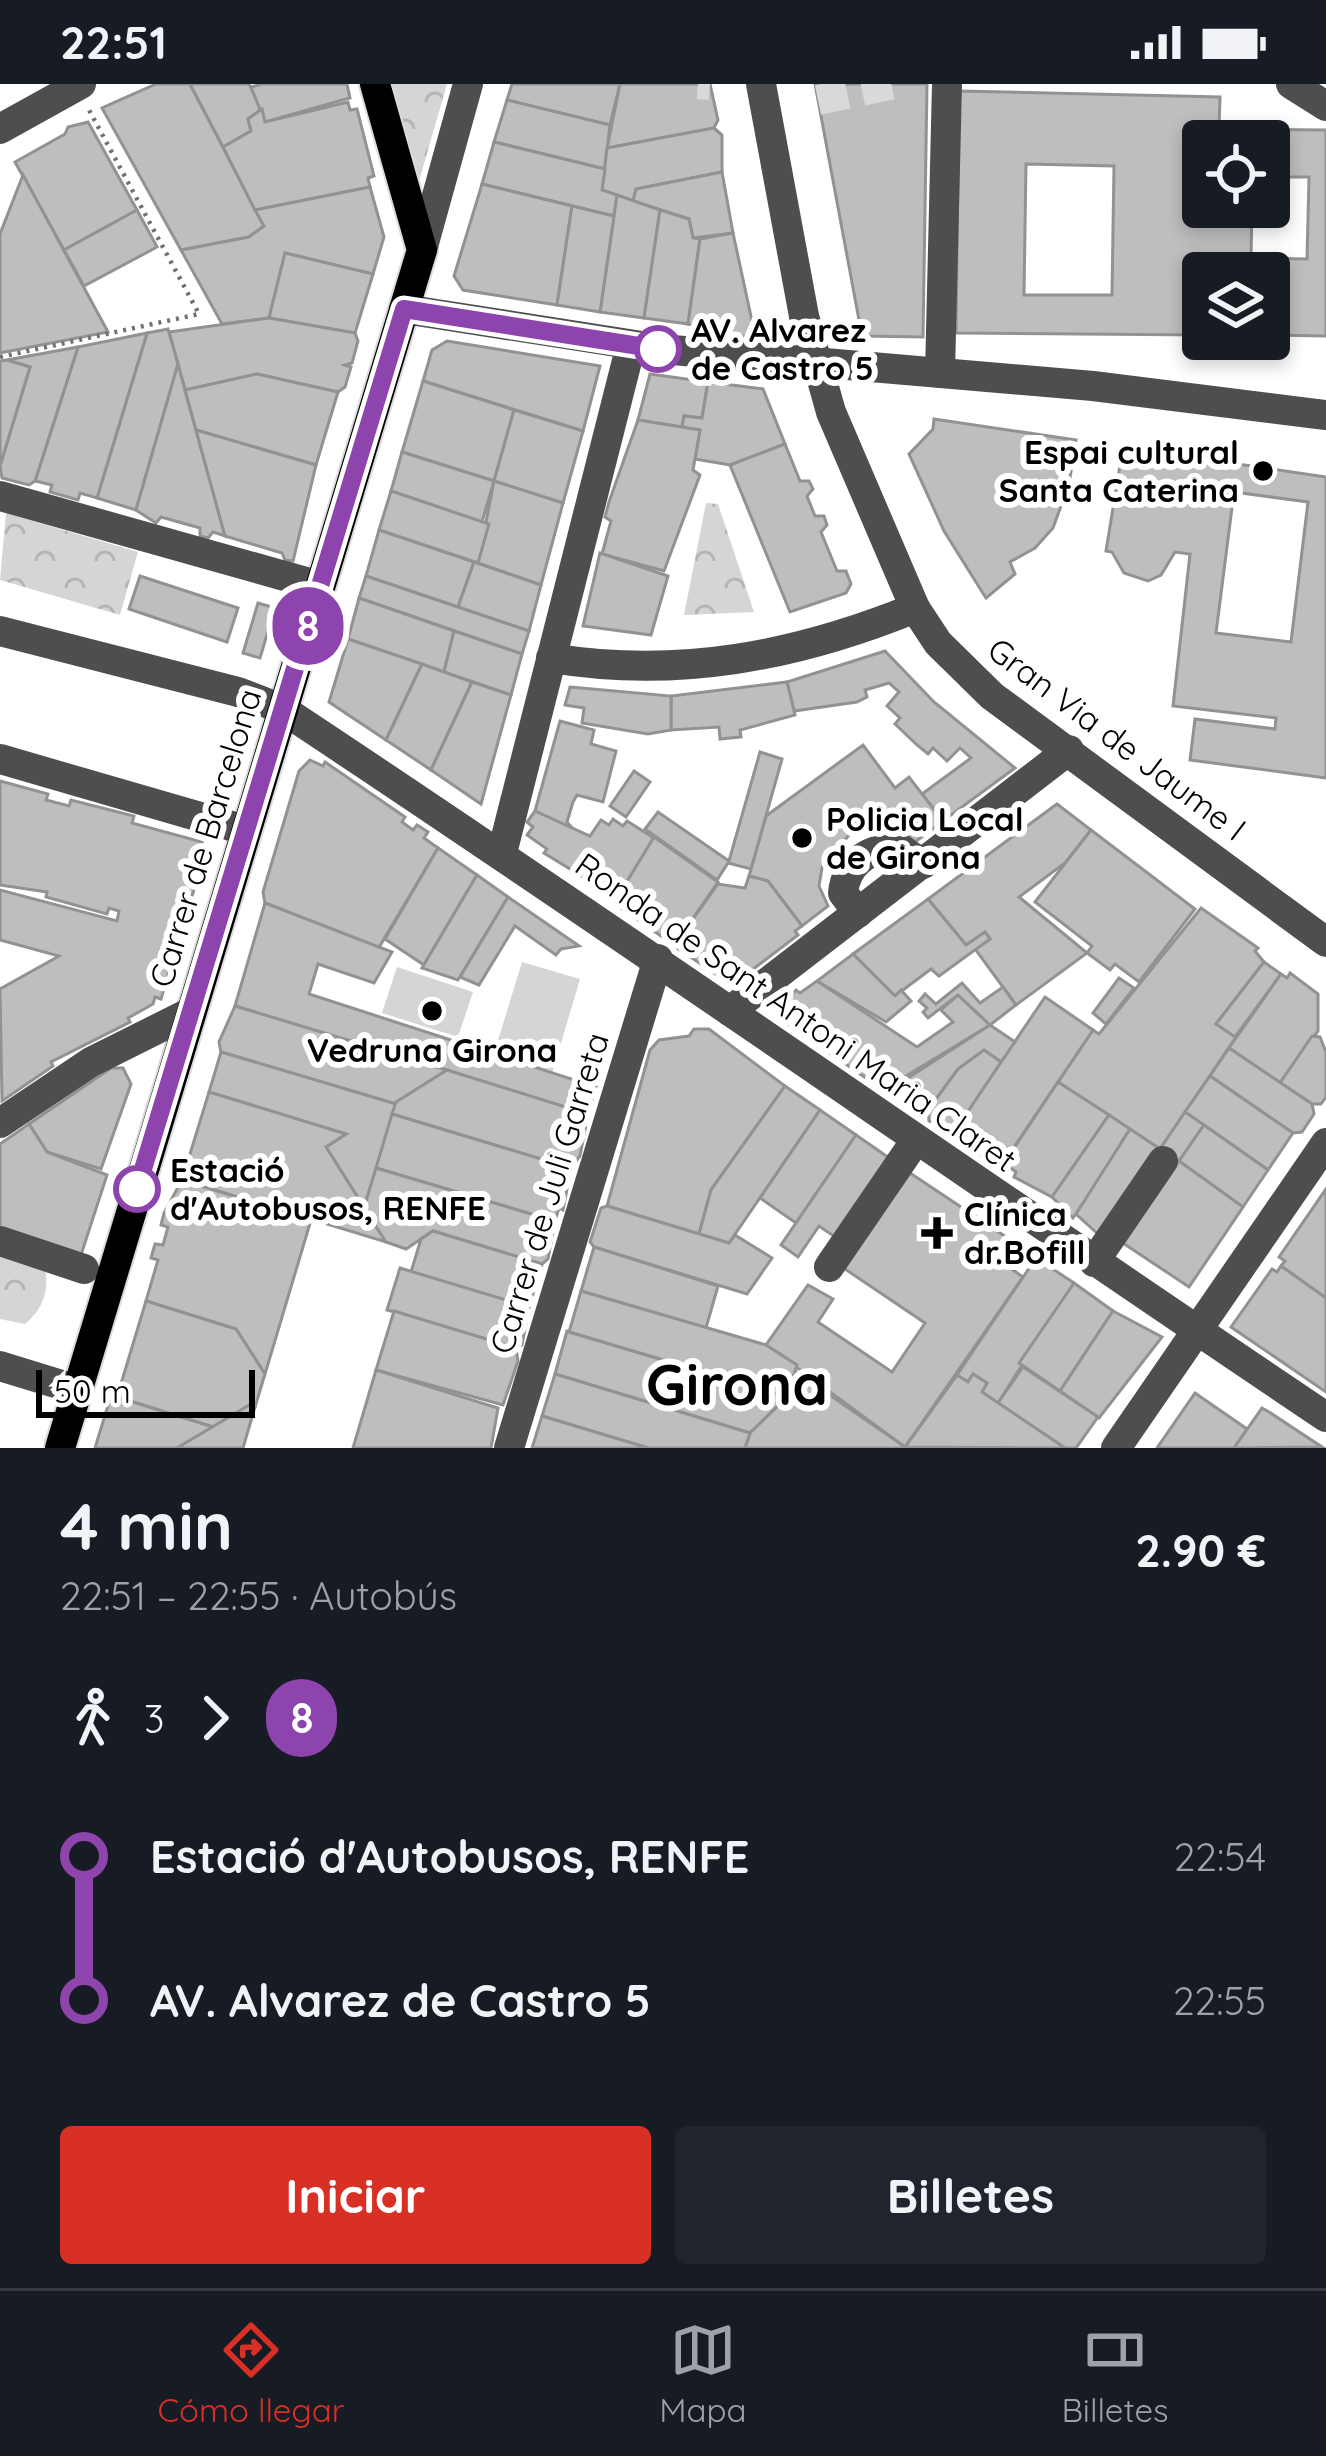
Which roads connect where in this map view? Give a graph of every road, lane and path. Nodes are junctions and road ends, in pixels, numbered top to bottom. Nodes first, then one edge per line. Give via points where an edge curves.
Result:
1 (375, 84) edge
2 (468, 84) edge
3 (761, 84) edge
4 (946, 84) edge
5 (1291, 84) edge
6 (85, 97) edge
7 (1326, 106) edge
8 (0, 129) edge
9 (422, 250) junction
10 (404, 309) junction
11 (632, 345) junction
12 (0, 357) edge
13 (816, 360) junction
14 (940, 373) junction
15 (1326, 415) edge
16 (0, 496) edge
17 (320, 586) junction
18 (915, 608) junction
19 (0, 631) edge
20 (550, 658) junction
21 (282, 710) junction
22 (1070, 750) junction
23 (0, 759) edge
24 (245, 830) junction
25 (502, 853) junction
26 (1326, 942) edge
27 (658, 959) junction
28 (730, 1011) junction
29 (190, 1012) junction
30 (0, 1123) edge
31 (916, 1141) junction
32 (1326, 1143) edge
33 (1163, 1161) dead end
34 (0, 1241) edge
35 (1026, 1251) dead end
36 (1004, 1259) dead end
37 (1020, 1260) junction
38 (1094, 1262) junction
39 (829, 1267) dead end
40 (84, 1269) dead end
41 (1013, 1270) dead end
42 (1197, 1333) junction
43 (0, 1366) edge
44 (78, 1390) junction
45 (1326, 1417) edge
46 (60, 1448) edge
47 (509, 1448) edge
48 (1116, 1448) edge

1 - 9 main road
2 - 9 street
3 - 13 street, Gran Via de Jaume I
4 - 14 street
5 - 7 street
6 - 8 street
6 - 12 path via 199,314
9 - 10 main road, Carrer de Barcelona
10 - 11 street
10 - 17 main road, Carrer de Barcelona
11 - 13 street
11 - 20 street
13 - 14 street
13 - 18 street, Gran Via de Jaume I
14 - 15 street
16 - 17 street
17 - 21 main road, Carrer de Barcelona
18 - 20 street via 764,657 657,666
18 - 22 street, Gran Via de Jaume I via 992,696
19 - 21 street, Ronda de Sant Antoni Maria Claret
20 - 25 street
21 - 24 main road, Carrer de Barcelona
21 - 25 street, Ronda de Sant Antoni Maria Claret
22 - 26 street, Gran Via de Jaume I
22 - 28 street
23 - 24 street
24 - 29 main road, Carrer de Barcelona
25 - 27 street, Ronda de Sant Antoni Maria Claret
27 - 28 street, Ronda de Sant Antoni Maria Claret
27 - 47 street, Carrer de Juli Garreta
28 - 31 street, Ronda de Sant Antoni Maria Claret
29 - 30 street via 91,1062
29 - 44 main road, Carrer de Barcelona
31 - 38 street, Ronda de Sant Antoni Maria Claret
31 - 39 street
32 - 42 street
33 - 38 street
34 - 40 street
35 - 37 path
36 - 37 path
37 - 41 path
38 - 42 street, Ronda de Sant Antoni Maria Claret
42 - 45 street, Ronda de Sant Antoni Maria Claret
42 - 48 street
43 - 44 street
44 - 46 main road, Carrer de Barcelona

